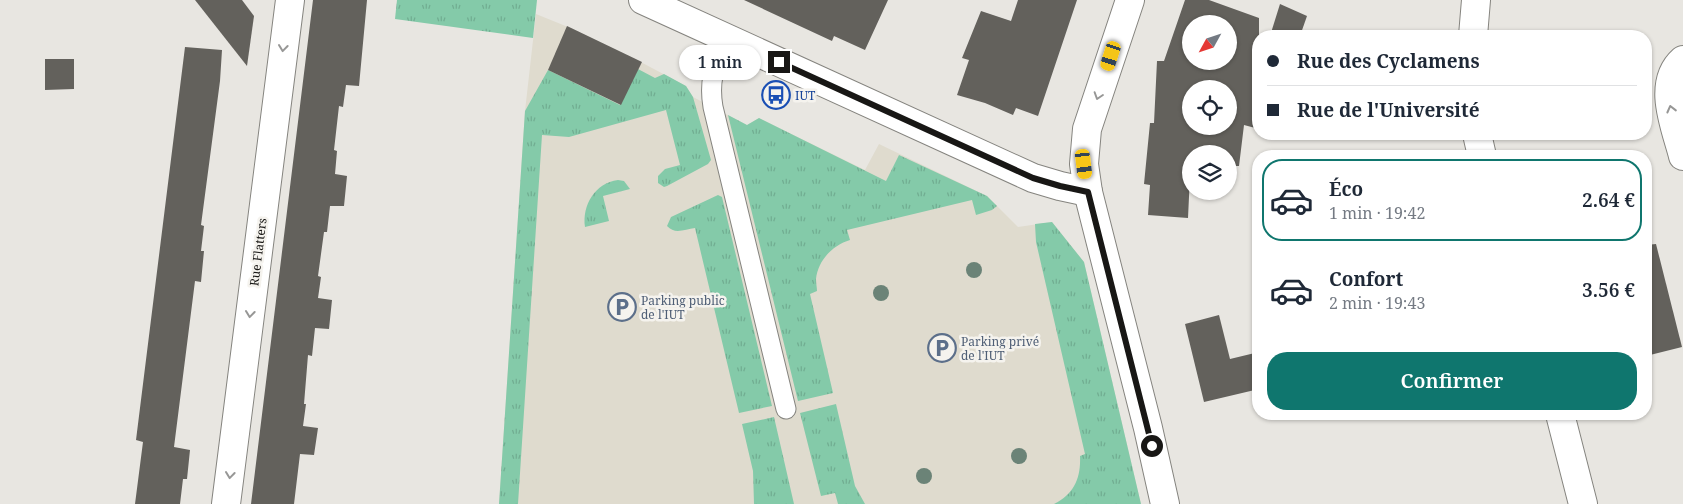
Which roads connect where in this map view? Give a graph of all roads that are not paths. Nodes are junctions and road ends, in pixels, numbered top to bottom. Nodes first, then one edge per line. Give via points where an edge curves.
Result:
1 (290, 0) edge
2 (643, 0) edge
3 (1130, 0) edge
4 (1476, 0) edge
5 (1474, 30) edge
6 (728, 38) junction
7 (1683, 60) edge
8 (1683, 156) edge
9 (1088, 192) junction
10 (786, 409) dead end
11 (1562, 420) edge
12 (226, 504) edge
13 (1165, 504) edge
14 (1583, 504) edge

1 -> 12 street, Rue Flatters
2 - 6 street
3 -> 9 street via 1087,130 1084,164
4 - 5 street
6 - 9 street via 1033,178
6 - 10 lane via 712,76 710,91
8 -> 7 street via 1669,100 1670,81
9 - 13 street
11 - 14 street

